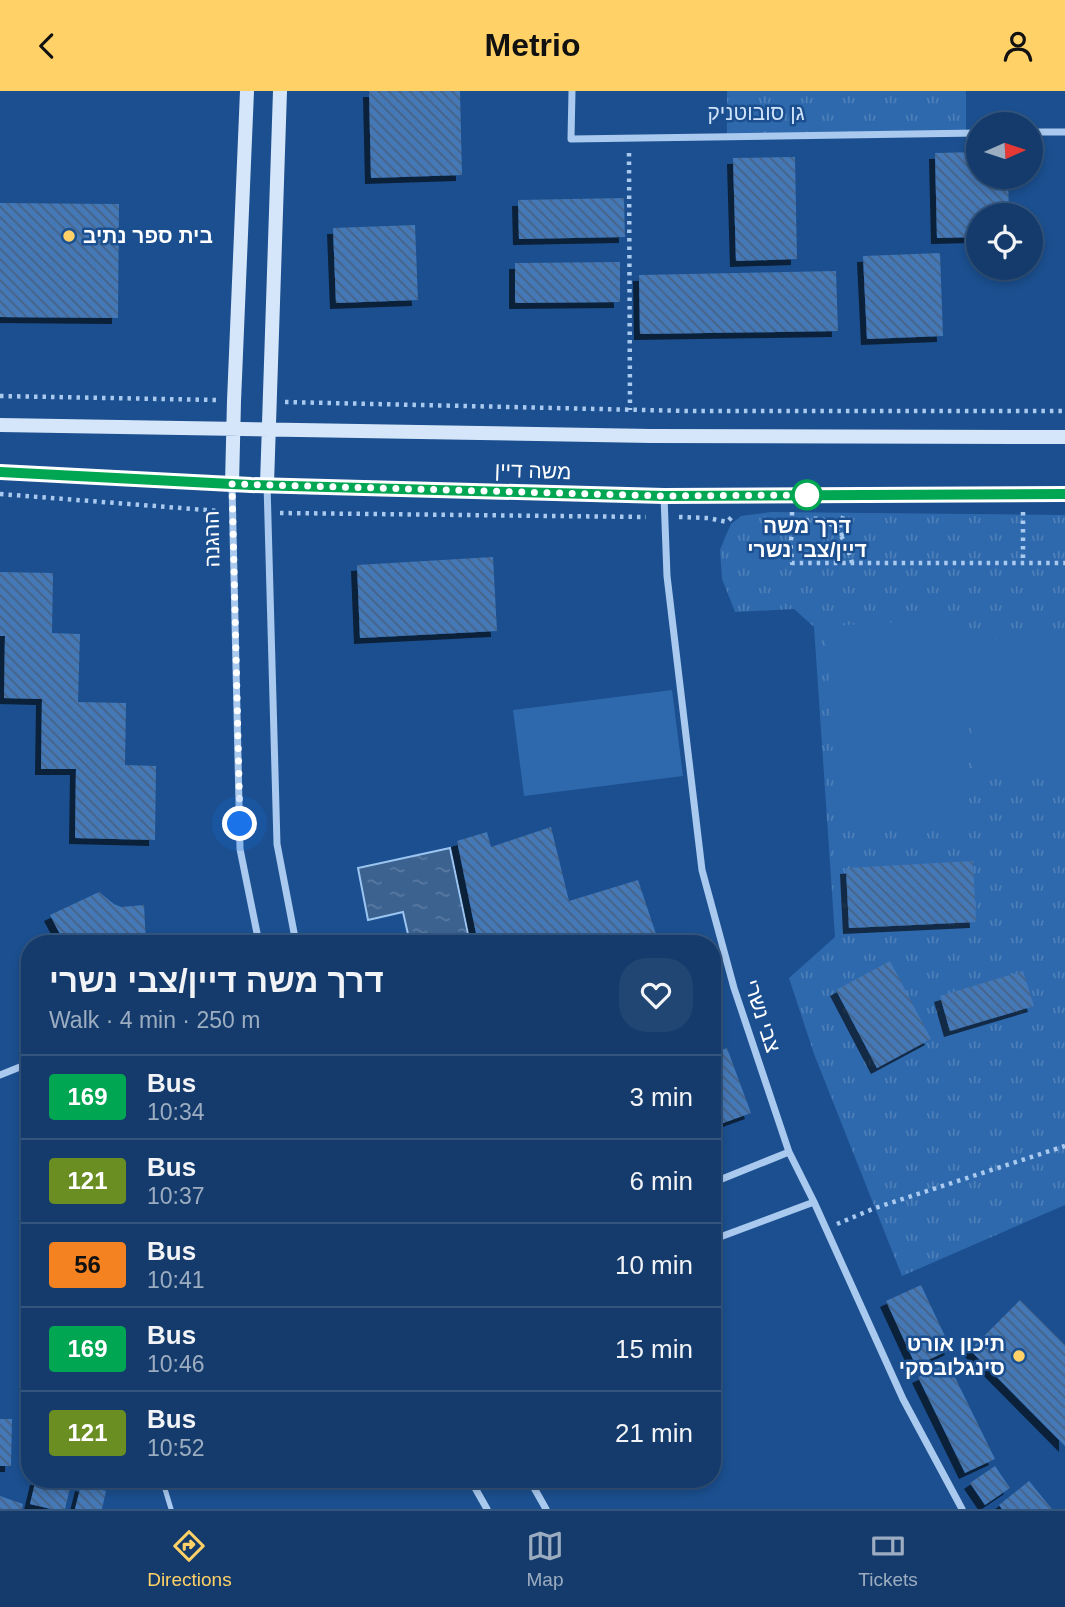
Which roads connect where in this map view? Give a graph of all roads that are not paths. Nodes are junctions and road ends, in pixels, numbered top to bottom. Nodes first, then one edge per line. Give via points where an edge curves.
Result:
1 (247, 91) edge
2 (281, 91) edge
3 (572, 91) edge
4 (1043, 132) edge
5 (1065, 132) edge
6 (966, 133) edge
7 (0, 425) edge
8 (233, 430) junction
9 (268, 430) junction
10 (1065, 437) edge
11 (0, 472) edge
12 (232, 484) junction
13 (267, 484) junction
14 (1065, 494) edge
15 (664, 496) junction
16 (257, 935) edge
17 (294, 935) edge
18 (720, 935) edge
19 (721, 939) edge
20 (21, 1067) edge
21 (0, 1075) edge
22 (789, 1152) junction
23 (721, 1179) edge
24 (814, 1202) junction
25 (721, 1237) edge
26 (165, 1488) edge
27 (475, 1488) edge
28 (534, 1488) edge
29 (171, 1509) edge
30 (487, 1509) edge
31 (546, 1509) edge
32 (962, 1509) edge

1 - 8 street, ההגנה
2 - 9 street
3 - 6 street via 571,139
4 - 5 street
7 - 8 street, משה דיין
8 - 9 street, משה דיין
8 - 12 street, ההגנה
9 - 10 street, משה דיין
9 - 13 street
11 - 12 street, משה דיין
12 - 13 street, משה דיין
12 - 16 street, ההגנה via 240,849
13 - 15 street, משה דיין
13 - 17 street via 276,844
14 - 15 street, משה דיין
15 - 18 street, צבי נשרי via 667,576 702,870
19 - 22 street, צבי נשרי
20 - 21 street
22 - 23 street
22 - 24 street, צבי נשרי
24 - 25 street
24 - 32 street, צבי נשרי via 903,1399
26 - 29 lane
27 - 30 street
28 - 31 street

